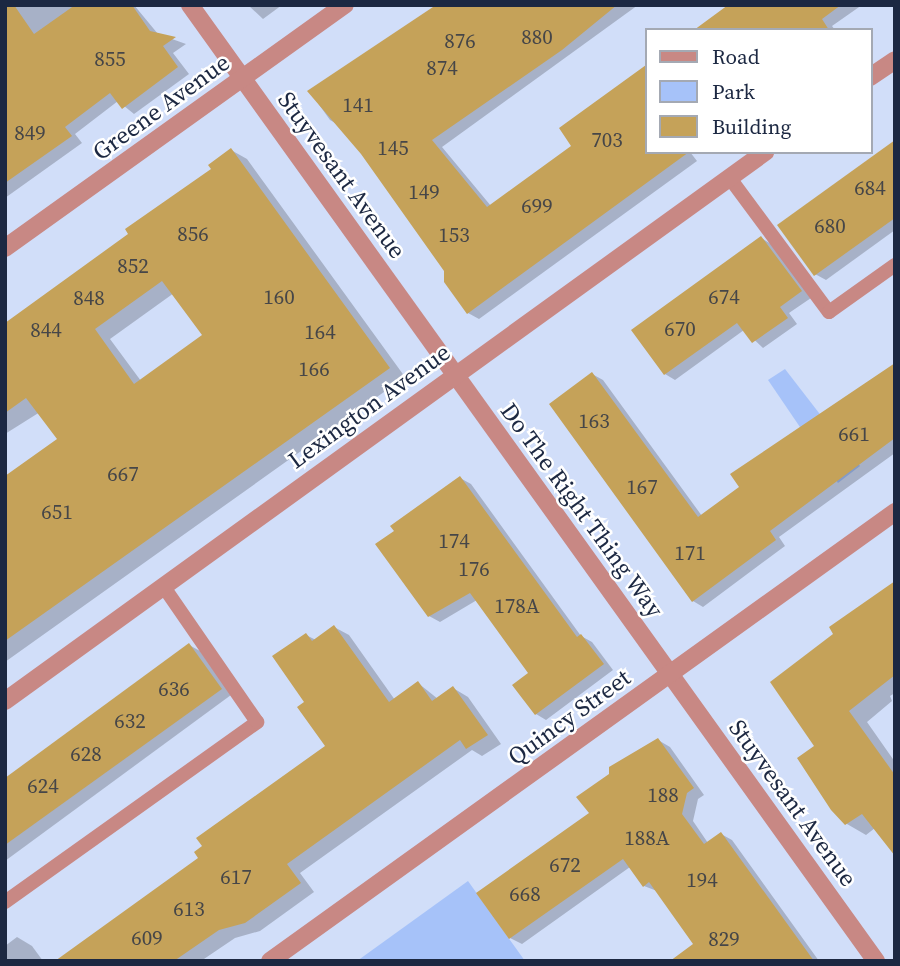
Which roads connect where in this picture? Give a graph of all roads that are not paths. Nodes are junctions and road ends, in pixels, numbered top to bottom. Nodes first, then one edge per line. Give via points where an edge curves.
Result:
1 (190, 5) edge
2 (345, 5) edge
3 (895, 60) edge
4 (872, 77) edge
5 (243, 78) junction
6 (762, 154) edge
7 (729, 177) junction
8 (5, 248) edge
9 (895, 265) edge
10 (455, 374) junction
11 (895, 512) edge
12 (164, 587) junction
13 (670, 675) junction
14 (5, 701) edge
15 (5, 902) edge
16 (270, 961) edge
17 (876, 961) edge

1 - 5 street, Stuyvesant Avenue
2 - 5 street, Greene Avenue
3 - 4 street
5 - 8 street, Greene Avenue
5 - 10 street, Stuyvesant Avenue
6 - 7 street, Lexington Avenue
7 - 9 lane via 829,312
7 - 10 street, Lexington Avenue
10 - 12 street, Lexington Avenue
10 - 13 street, Do The Right Thing Way
11 - 13 street, Quincy Street
12 - 14 street, Lexington Avenue
12 - 15 lane via 257,722
13 - 16 street, Quincy Street
13 - 17 street, Stuyvesant Avenue

